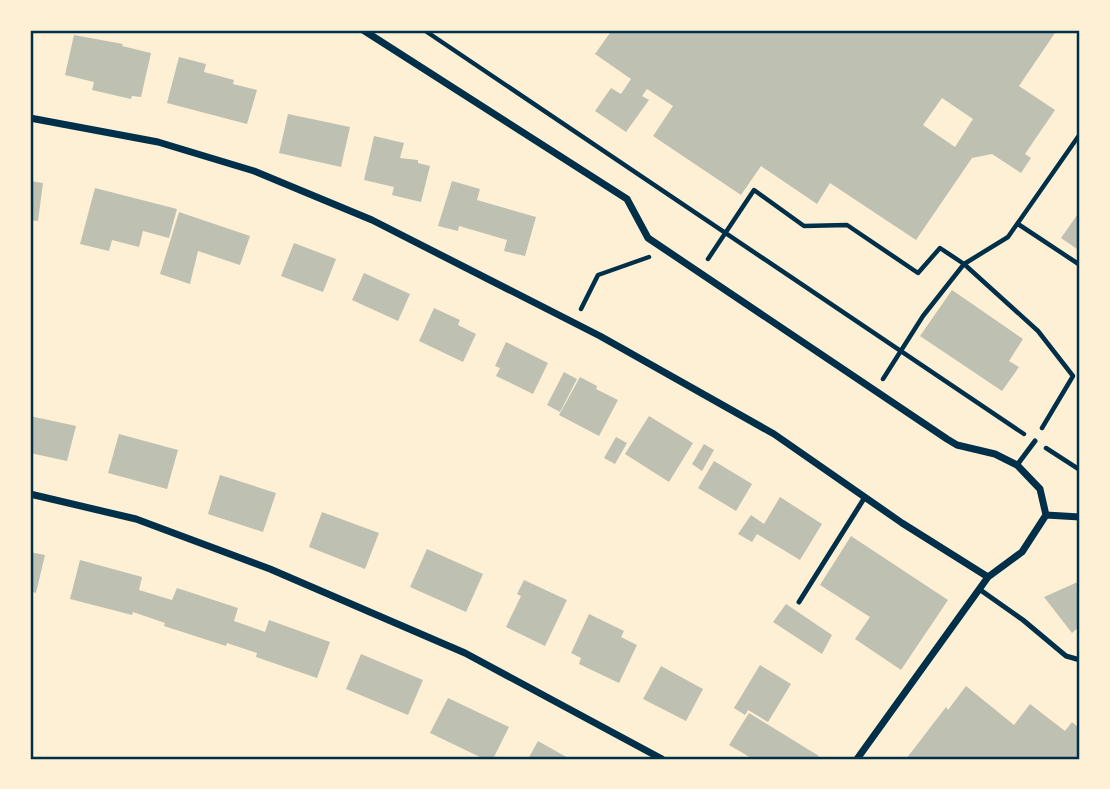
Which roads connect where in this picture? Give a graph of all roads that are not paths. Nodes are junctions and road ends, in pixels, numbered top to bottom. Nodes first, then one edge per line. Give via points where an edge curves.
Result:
1 (363, 30) edge
2 (30, 118) edge
3 (1035, 441) road end
4 (1017, 465) junction
5 (30, 494) edge
6 (865, 497) junction
7 (1046, 515) junction
8 (1080, 517) edge
9 (988, 577) junction
10 (979, 590) junction
11 (799, 602) dead end
12 (1080, 660) edge
13 (662, 759) edge
14 (857, 759) edge

1 - 4 street via 627,199 648,238 875,391 957,445
2 - 6 street via 158,142 254,171 372,220 574,323 774,434
3 - 4 lane
4 - 7 street via 1040,489
5 - 13 street via 136,519 270,569 465,653
6 - 9 street
6 - 11 lane
7 - 8 street
7 - 9 street via 1022,551
9 - 10 street
10 - 12 lane via 1066,656
10 - 14 street

